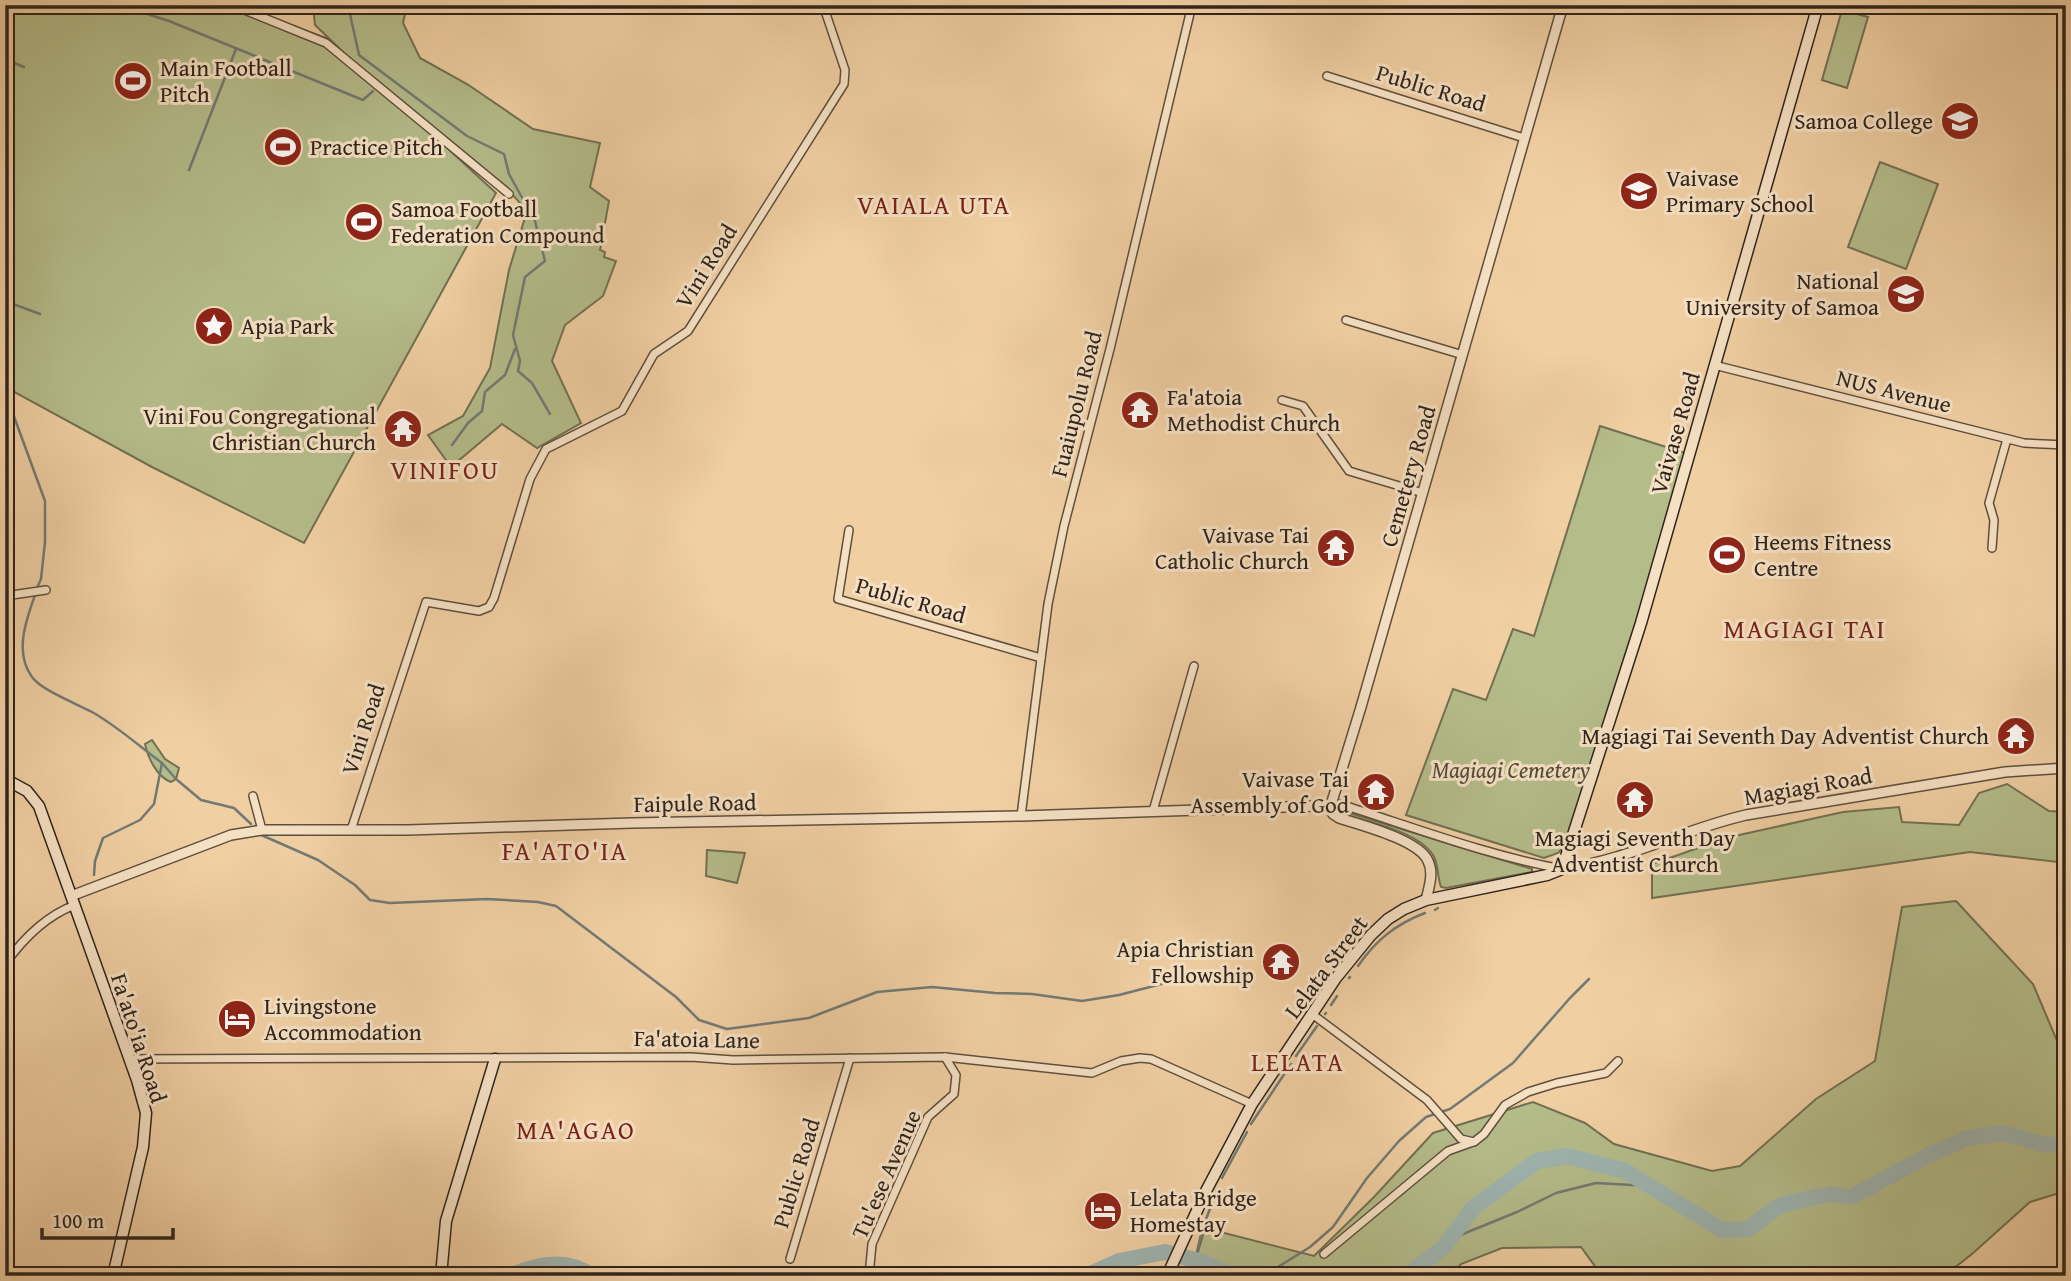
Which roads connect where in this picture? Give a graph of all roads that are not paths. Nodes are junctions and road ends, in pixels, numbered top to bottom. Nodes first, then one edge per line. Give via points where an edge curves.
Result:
1 (232, 5) edge
2 (823, 5) edge
3 (1192, 5) edge
4 (1563, 5) edge
5 (1818, 5) edge
6 (1327, 76) dead end
7 (1524, 138) junction
8 (509, 194) dead end
9 (1346, 320) dead end
10 (1463, 355) junction
11 (1714, 365) junction
12 (1282, 400) dead end
13 (2007, 439) junction
14 (2064, 447) edge
15 (1423, 493) junction
16 (849, 530) dead end
17 (1992, 548) dead end
18 (44, 590) dead end
19 (5, 596) edge
20 (1041, 658) junction
21 (1194, 666) dead end
22 (2066, 768) edge
23 (5, 779) edge
24 (253, 796) dead end
25 (1330, 808) junction
26 (1153, 811) junction
27 (1021, 816) junction
28 (262, 830) junction
29 (351, 830) junction
30 (1562, 869) junction
31 (1426, 900) junction
32 (73, 901) junction
33 (5, 964) edge
34 (1312, 1014) junction
35 (945, 1057) junction
36 (850, 1058) junction
37 (130, 1059) junction
38 (495, 1059) junction
39 (1618, 1062) dead end
40 (1252, 1104) junction
41 (1474, 1142) junction
42 (1324, 1254) dead end
43 (790, 1259) dead end
44 (113, 1276) edge
45 (441, 1276) edge
46 (869, 1276) edge
47 (1167, 1276) edge

1 - 8 street via 326,43
2 - 29 street, Vini Road via 845,70 844,84 688,331 654,354 622,411 546,449 530,479 489,607 479,611 426,602
3 - 20 street, Fuaiupolu Road via 1065,526
4 - 7 street, Cemetery Road
5 - 11 main road, Vaivase Road
6 - 7 street, Public Road
7 - 10 street, Cemetery Road
9 - 10 street
10 - 15 street, Cemetery Road
11 - 13 street, NUS Avenue
11 - 30 main road, Vaivase Road via 1641,623
12 - 15 street via 1303,406 1349,471
13 - 14 street, NUS Avenue
13 - 17 street via 1989,503
15 - 25 street, Cemetery Road
16 - 20 street, Public Road via 838,599
18 - 19 street
20 - 27 street, Fuaiupolu Road
21 - 26 street
22 - 30 street, Magiagi Road via 2005,772 1746,815 1617,857
23 - 32 main road, Fa'ato'ia Road via 27,791 39,806
24 - 28 street
25 - 26 street, Faipule Road
25 - 30 street via 1339,804 1477,848
25 - 31 street via 1339,818 1384,832 1422,853 1431,881
26 - 27 street, Faipule Road
27 - 29 street, Faipule Road
28 - 29 street, Faipule Road
28 - 32 street, Faipule Road via 231,835
30 - 31 main road, Lelata Street
31 - 34 main road, Lelata Street via 1404,909 1371,934
32 - 33 street via 28,935
32 - 37 main road, Fa'ato'ia Road
34 - 40 main road, Lelata Street
34 - 41 street via 1427,1100 1461,1139
35 - 36 street, Fa'atoia Lane
35 - 40 street, Fa'atoia Lane via 1092,1073 1121,1062 1152,1059
35 - 46 street, Tu'ese Avenue via 956,1075 954,1094 928,1117 872,1244
36 - 38 street, Fa'atoia Lane
36 - 43 street, Public Road
37 - 38 street, Fa'atoia Lane
37 - 44 main road, Fa'ato'ia Road via 146,1127
38 - 45 main road via 446,1221
39 - 41 street via 1606,1073 1547,1086 1504,1105
40 - 47 main road, Lelata Street
41 - 42 street via 1448,1151

